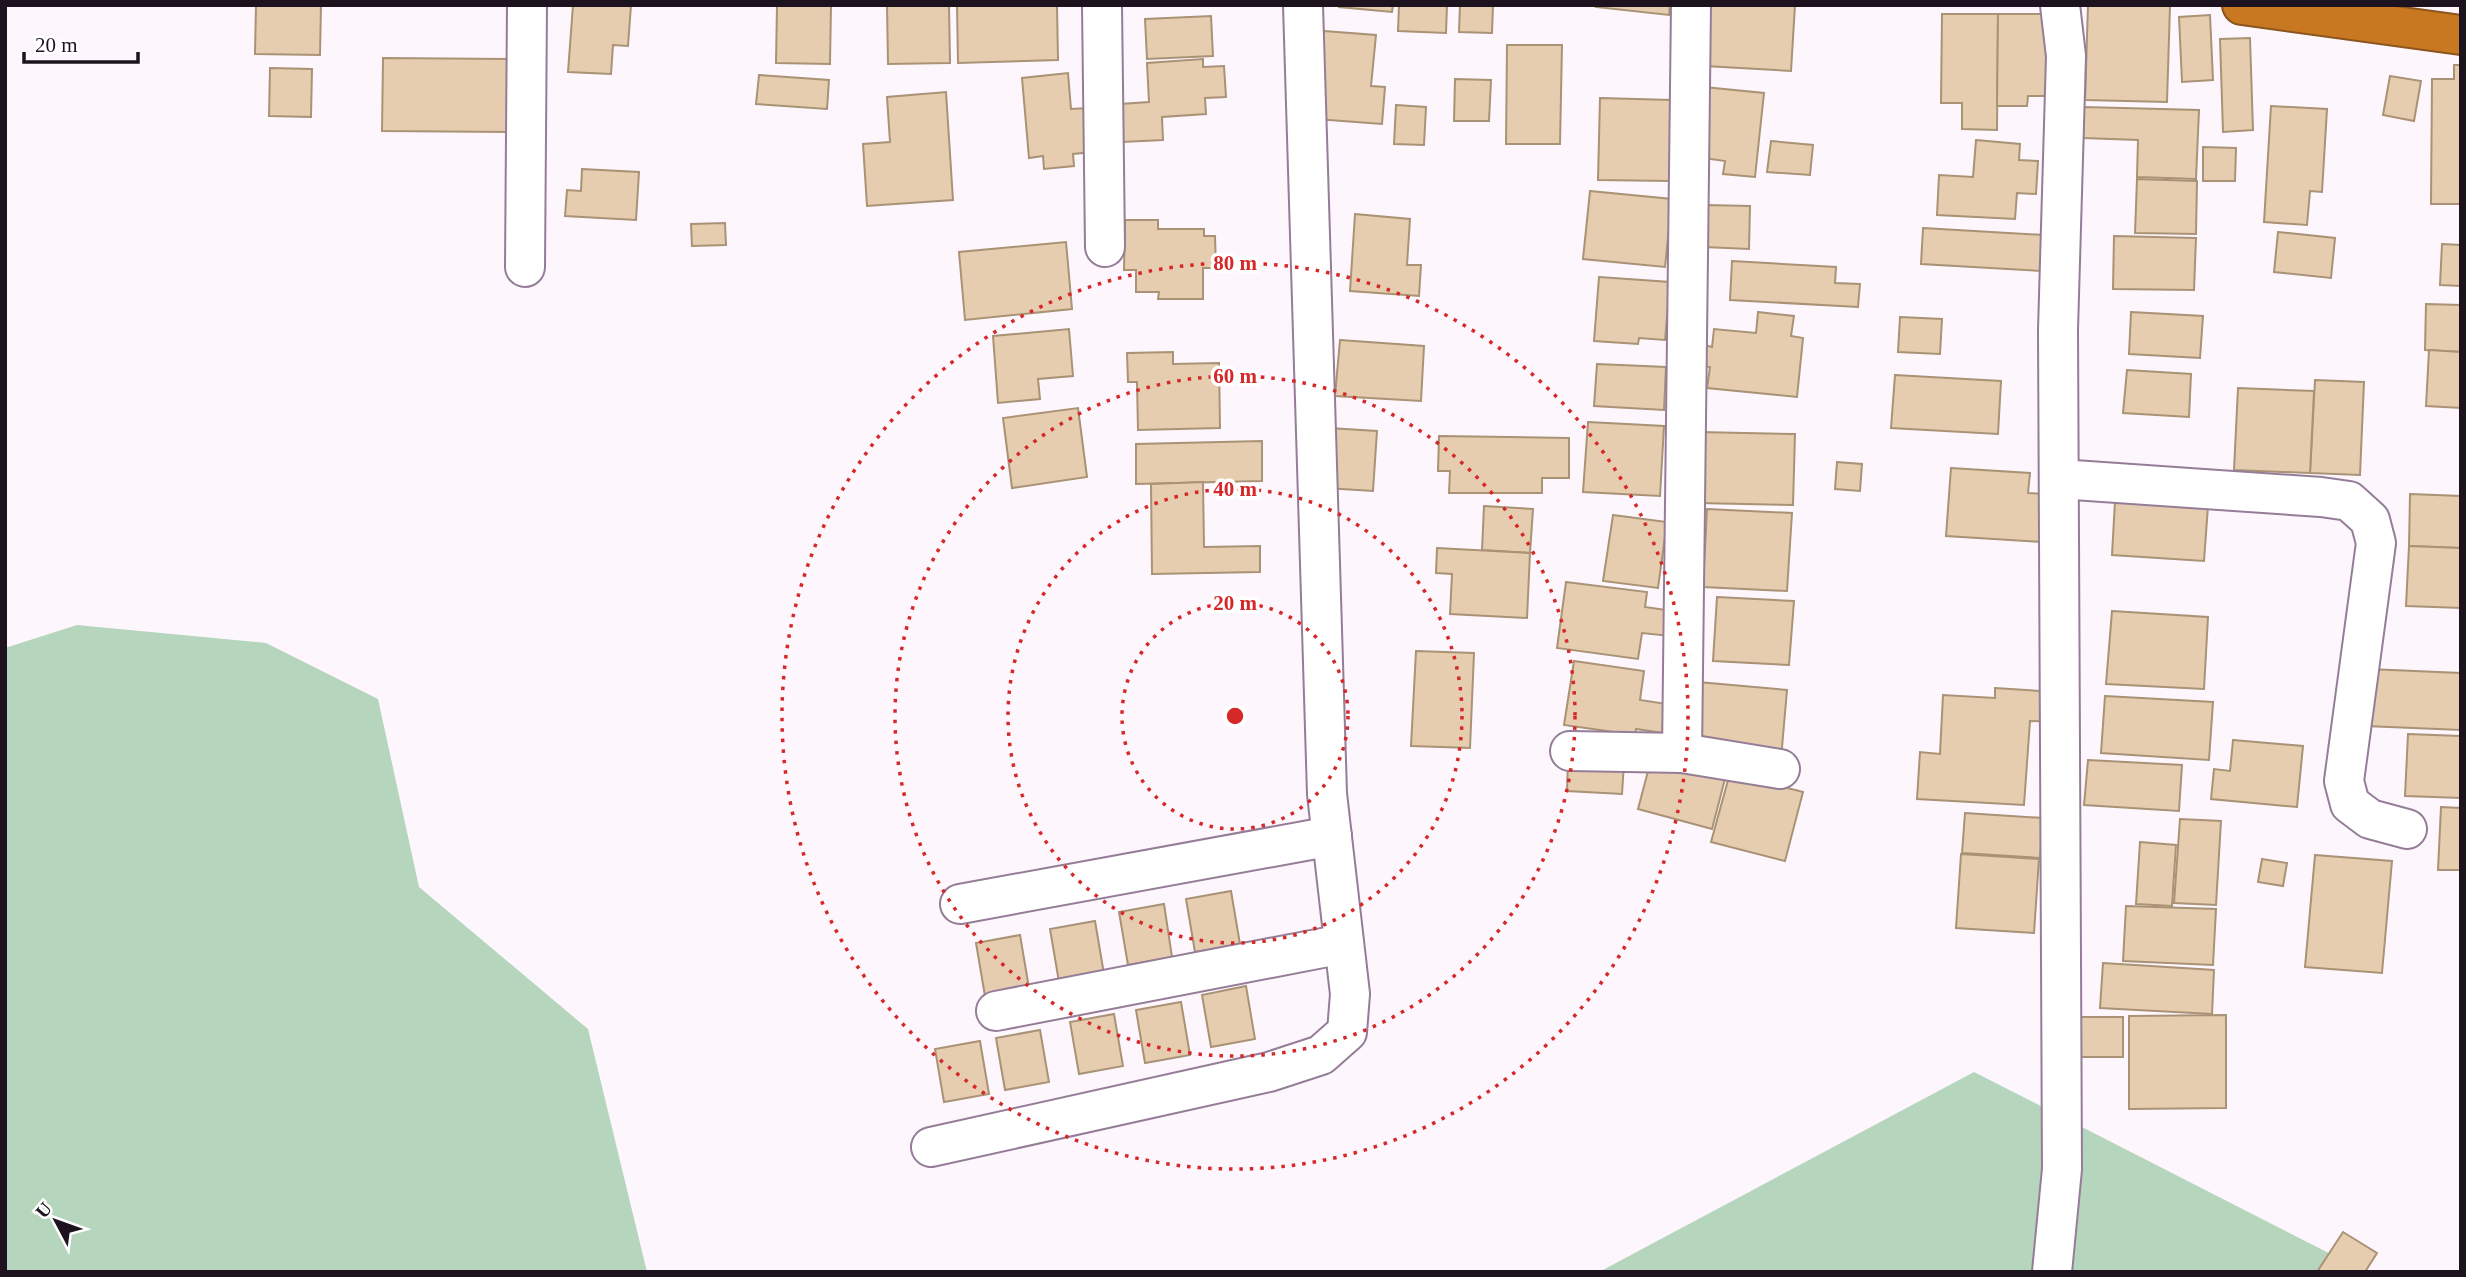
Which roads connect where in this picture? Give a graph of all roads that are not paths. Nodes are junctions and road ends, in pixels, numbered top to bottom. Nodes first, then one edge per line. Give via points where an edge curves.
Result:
1 (527, 5) edge
2 (1102, 5) edge
3 (1303, 5) edge
4 (1691, 5) edge
5 (2060, 5) edge
6 (2242, 5) edge
7 (2304, 10) edge
8 (2461, 35) edge
9 (1105, 247) dead end
10 (525, 267) dead end
11 (2059, 479) junction
12 (1570, 751) dead end
13 (1682, 752) junction
14 (1780, 769) dead end
15 (2407, 830) dead end
16 (1332, 836) junction
17 (960, 904) dead end
18 (1343, 943) junction
19 (996, 1011) dead end
20 (931, 1147) dead end
21 (2052, 1272) edge

1 - 10 street
2 - 9 street
3 - 16 street via 1319,584
4 - 13 street
5 - 11 street via 2066,56
6 - 7 highway
7 - 8 highway
11 - 15 street via 2321,497 2349,501 2370,520 2376,543 2344,782 2350,804 2370,819
11 - 21 street via 2062,1169
12 - 13 street
13 - 14 street
16 - 17 street
16 - 18 street
18 - 19 street
18 - 20 street via 1350,994 1347,1032 1321,1055 1269,1072

